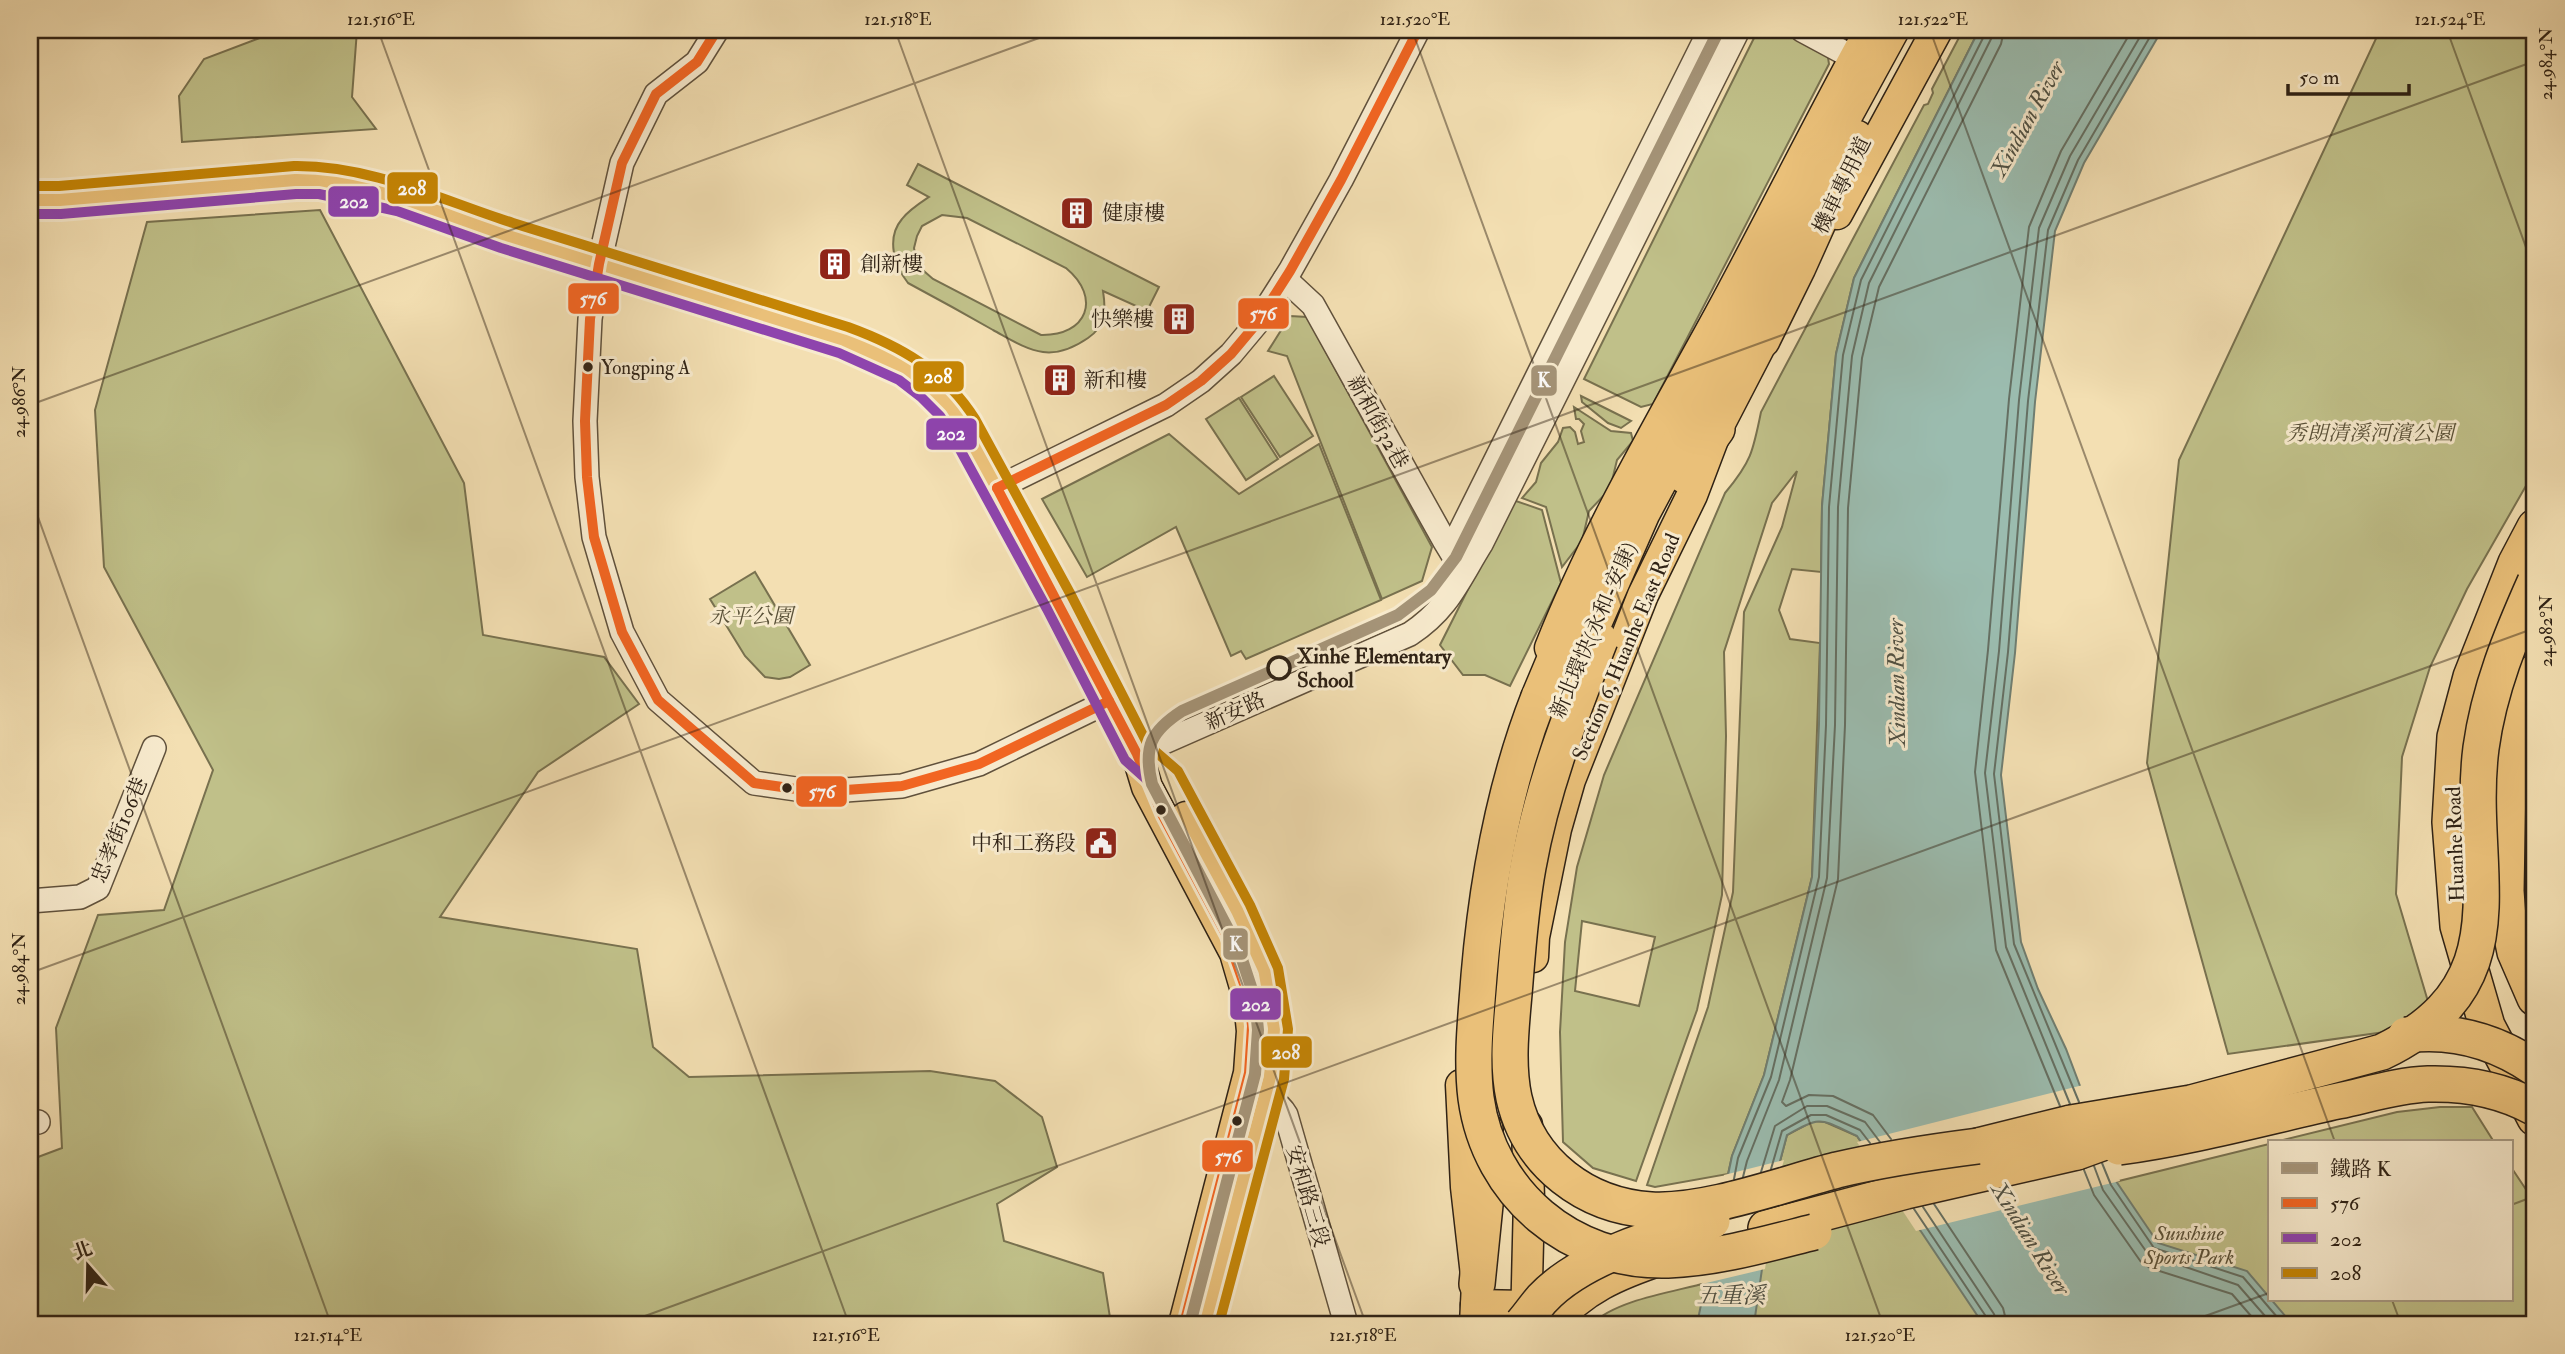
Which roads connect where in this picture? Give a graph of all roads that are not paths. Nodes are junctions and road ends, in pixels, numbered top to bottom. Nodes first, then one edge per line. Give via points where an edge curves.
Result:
1 (717, 30) edge
2 (1419, 30) edge
3 (1710, 30) edge
4 (1738, 30) edge
5 (1802, 30) edge
6 (1870, 30) edge
7 (1891, 30) edge
8 (1913, 30) edge
9 (1923, 30) edge
10 (1937, 30) edge
11 (1854, 58) junction
12 (30, 200) edge
13 (1768, 255) junction
14 (598, 264) junction
15 (1285, 279) junction
16 (1762, 340) junction
17 (1717, 429) junction
18 (997, 488) junction
19 (2535, 527) edge
20 (1464, 571) junction
21 (2535, 582) edge
22 (2535, 611) edge
23 (2535, 672) edge
24 (1110, 701) junction
25 (154, 748) dead end
26 (1137, 754) junction
27 (30, 901) edge
28 (2535, 998) edge
29 (2535, 1068) edge
30 (1254, 1094) junction
31 (2535, 1108) edge
32 (2535, 1118) edge
33 (2074, 1138) junction
34 (1974, 1162) junction
35 (1476, 1304) edge
36 (1531, 1320) edge
37 (1184, 1324) edge
38 (1205, 1324) edge
39 (1346, 1324) edge

1 - 14 street via 697,62 656,94 622,163
2 - 15 street
3 - 20 street via 1459,534
4 - 20 street, 新安路
5 - 11 street
6 - 11 main road
7 - 13 highway, 新北環快(永和-安康)
8 - 16 highway via 1849,153
9 - 16 street, 機車專用道
10 - 16 main road, Section 6, Huanhe East Road via 1843,204
11 - 35 main road via 1575,587 1510,760 1488,846 1468,977 1461,1086
12 - 14 main road via 321,180 401,198
13 - 34 highway, bridge via 1723,320 1630,493 1539,697 1514,772 1483,925 1474,1053 1481,1126 1518,1197 1550,1225 1577,1241 1644,1259 1726,1254 1914,1204
13 - 35 highway, 新北環快(永和-安康) via 1732,344 1631,538 1581,650 1530,784 1494,972 1487,1042 1486,1195
14 - 18 main road via 844,340 906,368 951,407
14 - 24 street via 590,319 587,477 594,537 622,632 658,700 754,783 817,792 902,786 979,764
15 - 18 street via 1257,323 1201,381 1166,405
15 - 20 street, 新和街32巷 via 1313,305
16 - 17 main road, Section 6, Huanhe East Road
17 - 34 highway, bridge via 1649,533 1600,640 1555,762 1528,865 1519,925 1510,1068 1523,1125 1556,1173 1582,1192 1606,1203 1654,1210 1716,1202 1904,1156
17 - 36 main road, Section 6, Huanhe East Road via 1596,711 1556,829 1534,937 1527,1034
18 - 24 main road
19 - 32 highway, Huanhe Road via 2515,563 2472,677 2455,737 2450,822 2459,926 2487,1026
20 - 26 street, 新安路 via 1447,601 1410,634
21 - 33 highway, bridge via 2504,653 2485,723 2479,783 2482,880 2476,950 2454,998 2431,1022 2382,1052
22 - 33 highway, bridge via 2513,662 2497,731 2491,805 2491,941 2471,999 2424,1045 2395,1061 2134,1130
23 - 28 highway via 2521,706 2508,781 2505,891 2515,952
24 - 26 main road
25 - 27 street, 忠孝街106巷 via 98,888 80,897
26 - 30 main road via 1147,787 1244,978
29 - 33 highway, bridge via 2515,1054 2459,1035 2416,1033 2378,1038 2178,1087
30 - 37 main road
30 - 38 main road
30 - 39 street, 安和路三段 via 1279,1105 1286,1115
31 - 33 highway, bridge via 2486,1088 2424,1084 2168,1140
33 - 34 highway
34 - 36 highway, bridge via 1835,1189 1682,1229 1602,1257 1544,1297
35 - 36 main road

